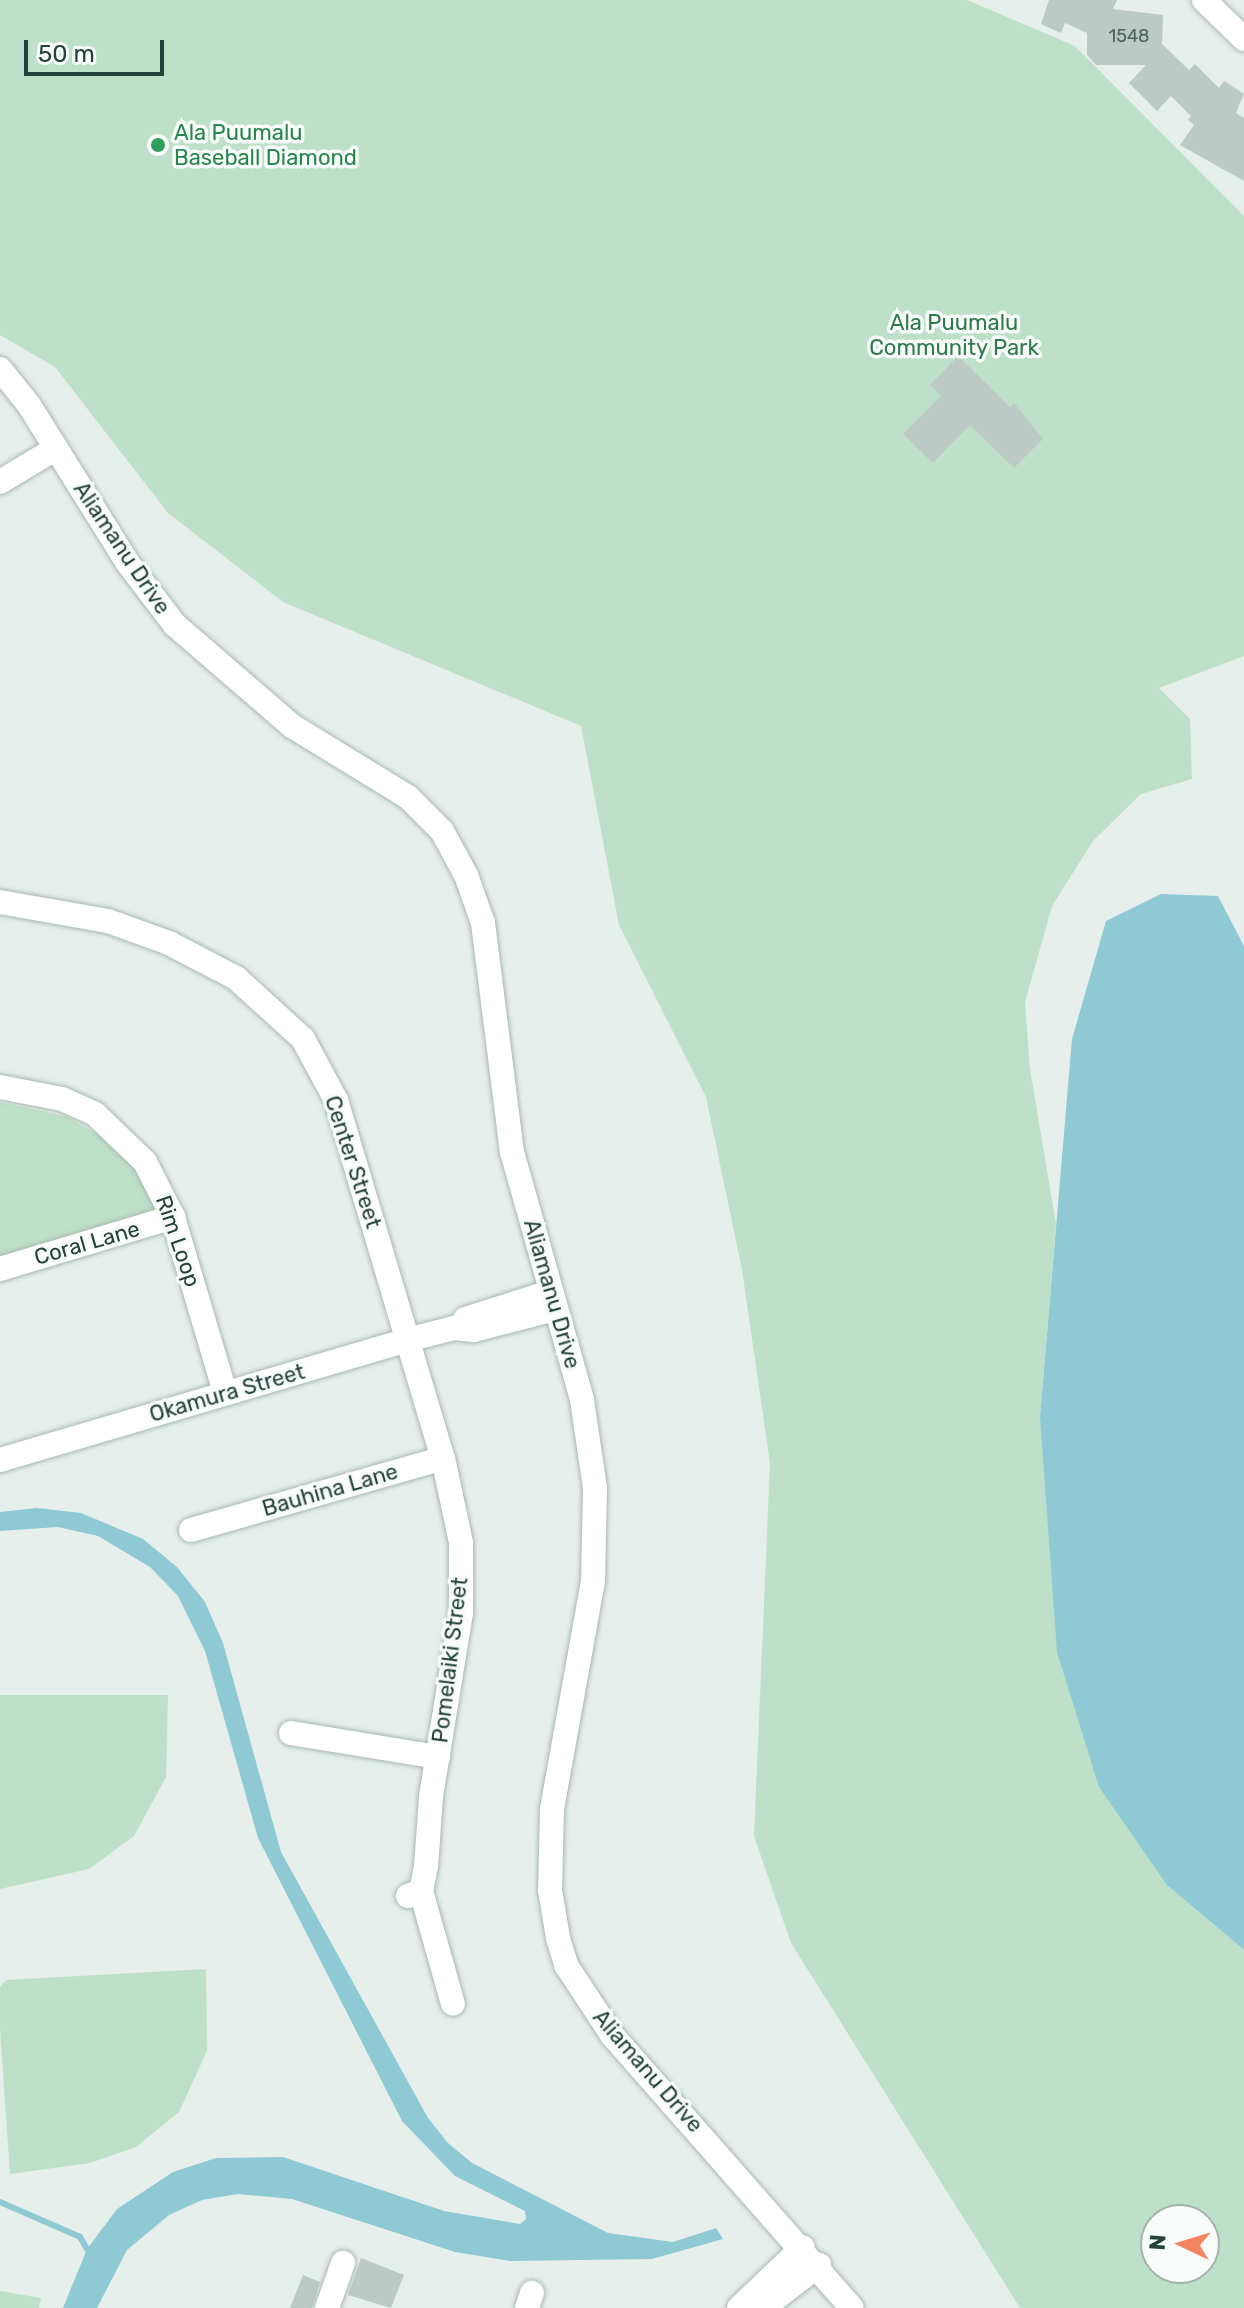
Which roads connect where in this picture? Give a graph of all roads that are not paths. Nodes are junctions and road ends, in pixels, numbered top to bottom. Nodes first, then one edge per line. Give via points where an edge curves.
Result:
1 (1204, 0) edge
2 (1244, 39) edge
3 (0, 369) edge
4 (55, 449) junction
5 (0, 482) edge
6 (0, 902) edge
7 (0, 1087) edge
8 (173, 1217) junction
9 (0, 1269) edge
10 (552, 1300) junction
11 (407, 1340) junction
12 (225, 1393) junction
13 (443, 1458) junction
14 (0, 1460) edge
15 (191, 1530) dead end
16 (291, 1733) dead end
17 (438, 1757) junction
18 (453, 2004) dead end
19 (811, 2256) junction
20 (343, 2263) dead end
21 (327, 2308) edge
22 (739, 2308) edge
23 (763, 2308) edge
24 (852, 2308) edge

1 - 2 street
3 - 4 street, Aliamanu Drive
4 - 5 street
4 - 10 street, Aliamanu Drive via 127,562 196,646 292,726 408,797 442,831 457,856 483,923 501,1092
6 - 11 street, Center Street via 76,913 169,943 236,978 290,1023 315,1059 343,1118
7 - 8 street, Rim Loop via 62,1099 95,1114 145,1162
8 - 9 street, Coral Lane
8 - 12 street, Rim Loop
10 - 11 street, Okamura Street via 474,1330 454,1328
10 - 19 street, Aliamanu Drive via 582,1400 596,1515 587,1627 552,1810 550,1890 558,1938 566,1965 612,2035
11 - 12 street, Okamura Street
11 - 13 street, Pomelaiki Street
12 - 14 street, Okamura Street
13 - 15 street, Bauhina Lane via 220,1533
13 - 17 street, Pomelaiki Street via 458,1522 463,1579
16 - 17 street via 315,1749
17 - 18 street, Pomelaiki Street via 414,1893
19 - 22 street
19 - 23 street
19 - 24 street, Aliamanu Drive
20 - 21 street

